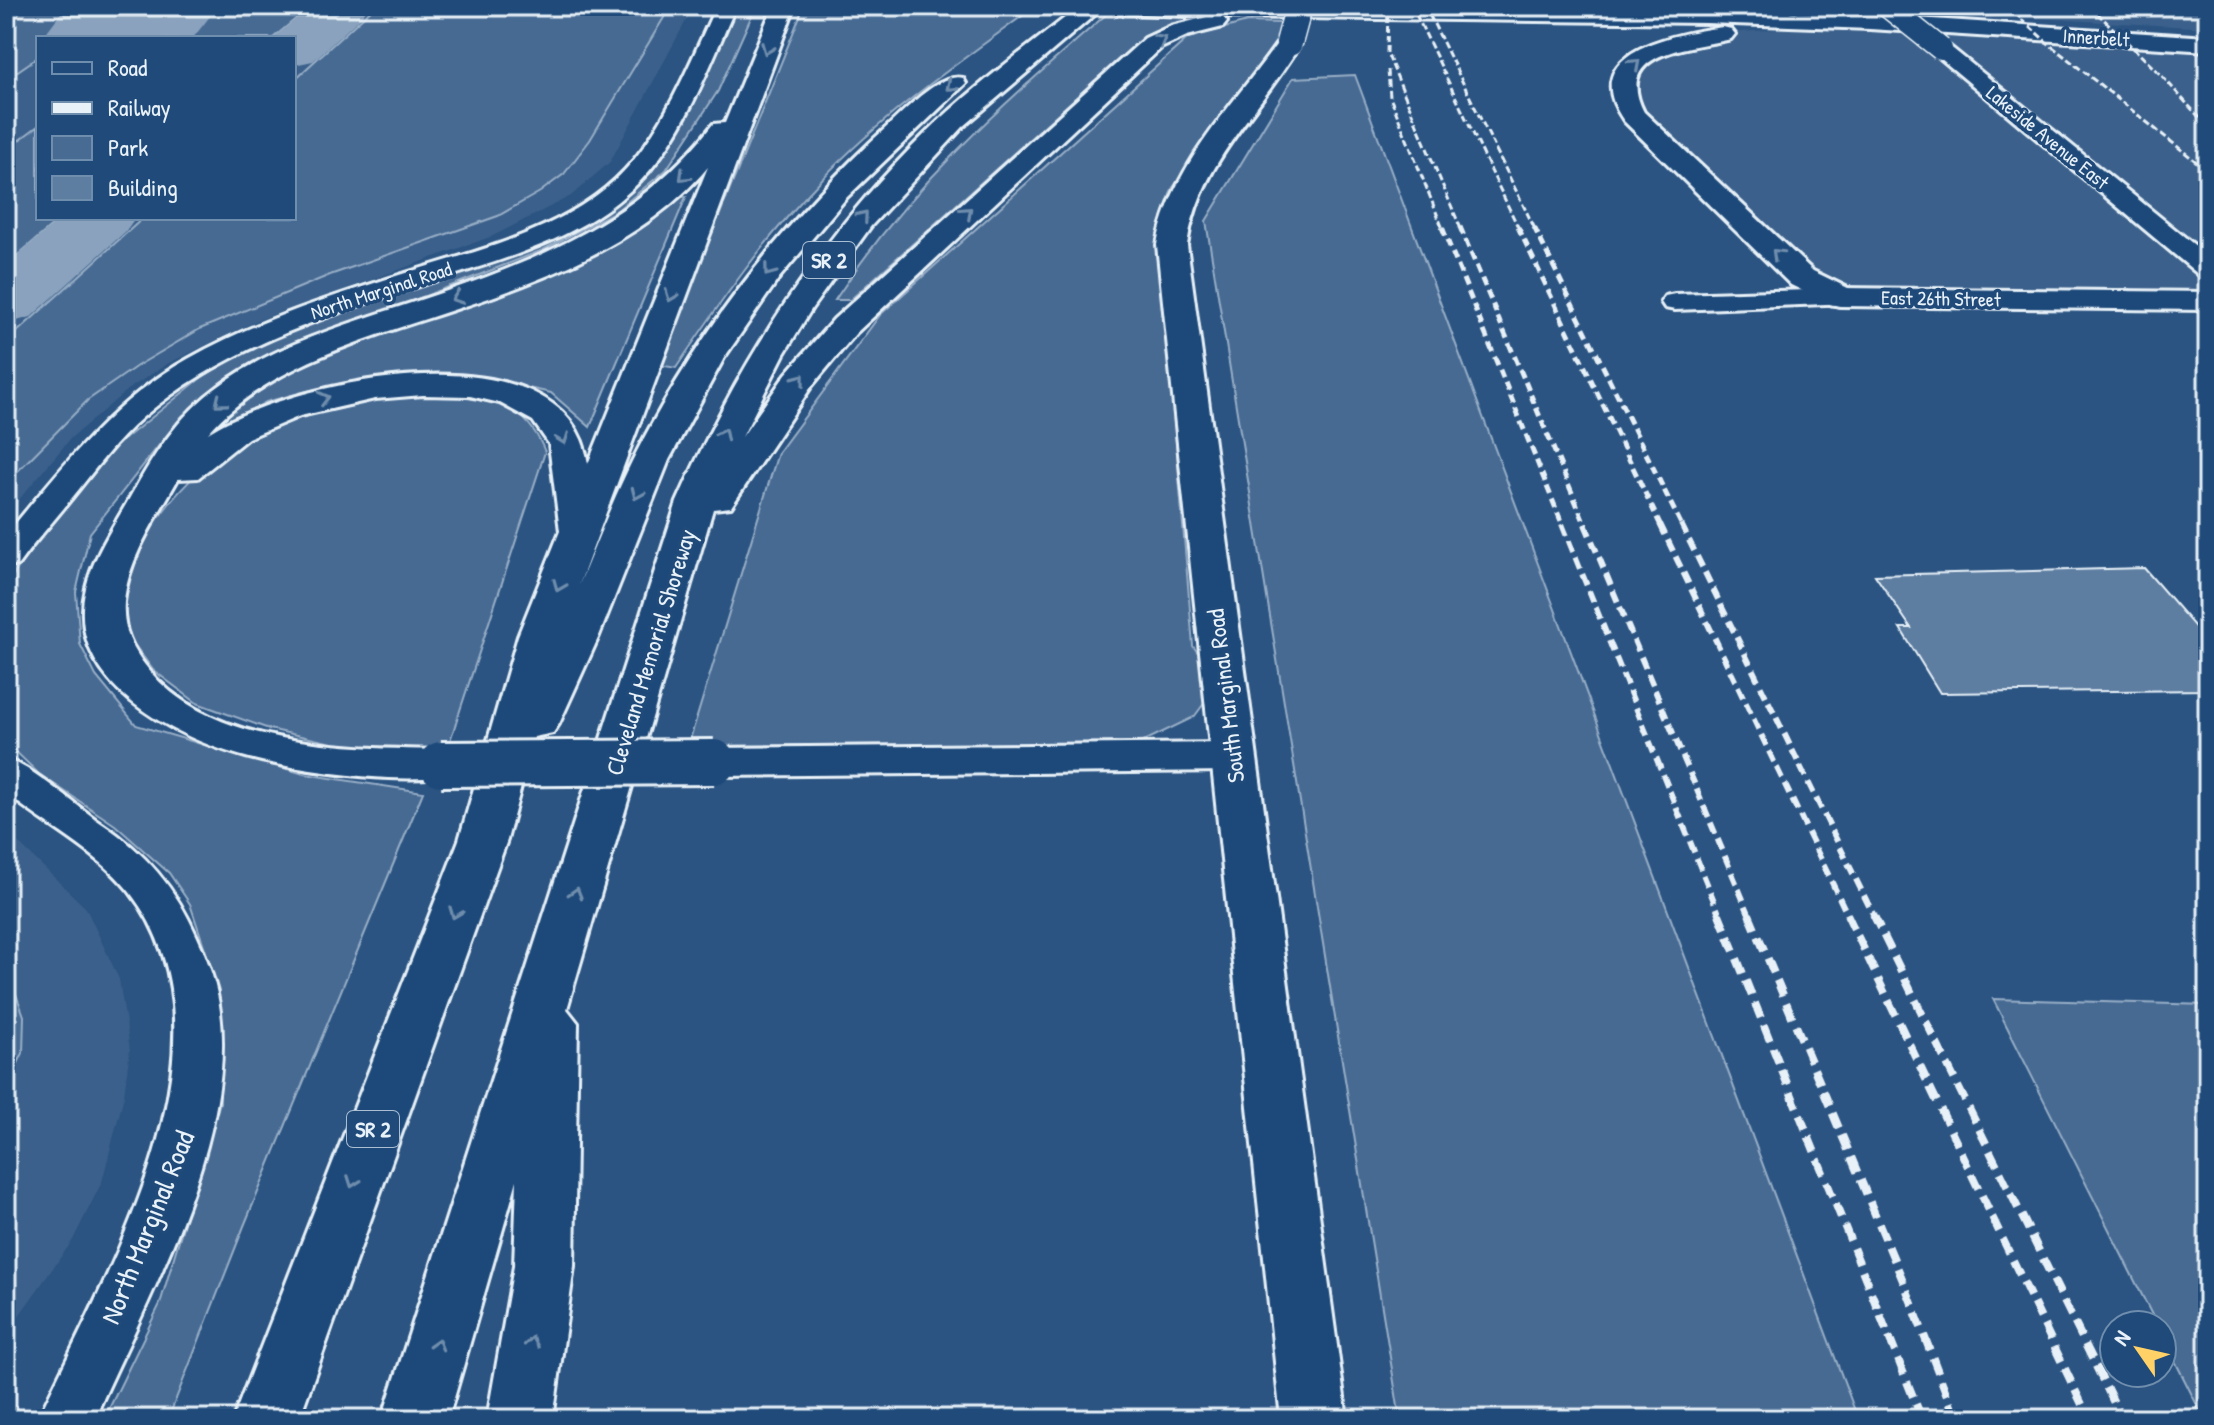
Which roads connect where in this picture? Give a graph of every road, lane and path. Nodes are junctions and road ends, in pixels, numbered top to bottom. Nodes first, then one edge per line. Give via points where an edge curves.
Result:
1 (726, 6) edge
2 (784, 6) edge
3 (1094, 6) edge
4 (1120, 6) edge
5 (1800, 6) edge
6 (1822, 7) edge
7 (1433, 12) junction
8 (1878, 14) edge
9 (1035, 21) dead end
10 (1294, 24) edge
11 (2208, 28) edge
12 (2208, 44) edge
13 (750, 93) junction
14 (2208, 269) edge
15 (1841, 297) junction
16 (2208, 301) edge
17 (1675, 302) dead end
18 (131, 530) junction
19 (579, 536) junction
20 (6, 558) edge
21 (678, 560) junction
22 (1232, 757) junction
23 (6, 771) edge
24 (483, 840) junction
25 (552, 967) junction
26 (66, 1419) edge
27 (266, 1419) edge
28 (415, 1419) edge
29 (520, 1419) edge
30 (1314, 1419) edge

1 - 20 street, North Marginal Road via 677,106 634,173 613,193 527,240 304,315 177,378 99,444
2 -> 13 main road, SR 2
21 -> 3 main road, Cleveland Memorial Shoreway / SR 2 via 696,502 743,394 824,266 878,198 937,137
4 - 7 main road, Innerbelt
5 - 6 main road, Innerbelt
6 - 11 main road, Innerbelt
7 - 8 main road, Innerbelt
21 -> 7 main road via 773,416 845,326 1153,43 1218,22
8 - 12 main road, Innerbelt
8 - 14 street, Lakeside Avenue East, bridge via 1941,49
15 -> 8 main road via 1802,278 1633,116 1620,86 1639,59 1669,44
9 -> 24 main road via 918,113 856,171 795,237 738,313 680,404 655,455
10 - 22 main road, South Marginal Road via 1272,71 1189,186 1173,226
13 -> 18 main road via 683,178 604,233 496,284 303,353 228,395 171,456
13 -> 19 main road, SR 2
15 - 16 main road, East 26th Street
15 - 17 street, East 26th Street
18 -> 19 main road via 195,460 255,421 330,396 416,385 497,393 521,400 556,422 567,443
18 - 22 main road, bridge via 107,577 103,620 119,662 153,698 187,719 259,746 338,760 441,764
19 -> 24 main road, SR 2 via 539,636
25 -> 21 main road, Cleveland Memorial Shoreway / SR 2
22 - 30 main road, South Marginal Road
23 - 26 street, North Marginal Road via 140,876 177,937 191,975 197,1015 195,1087 184,1148
24 -> 27 main road, SR 2
28 -> 25 main road, Cleveland Memorial Shoreway / SR 2
29 -> 25 main road via 544,1266

